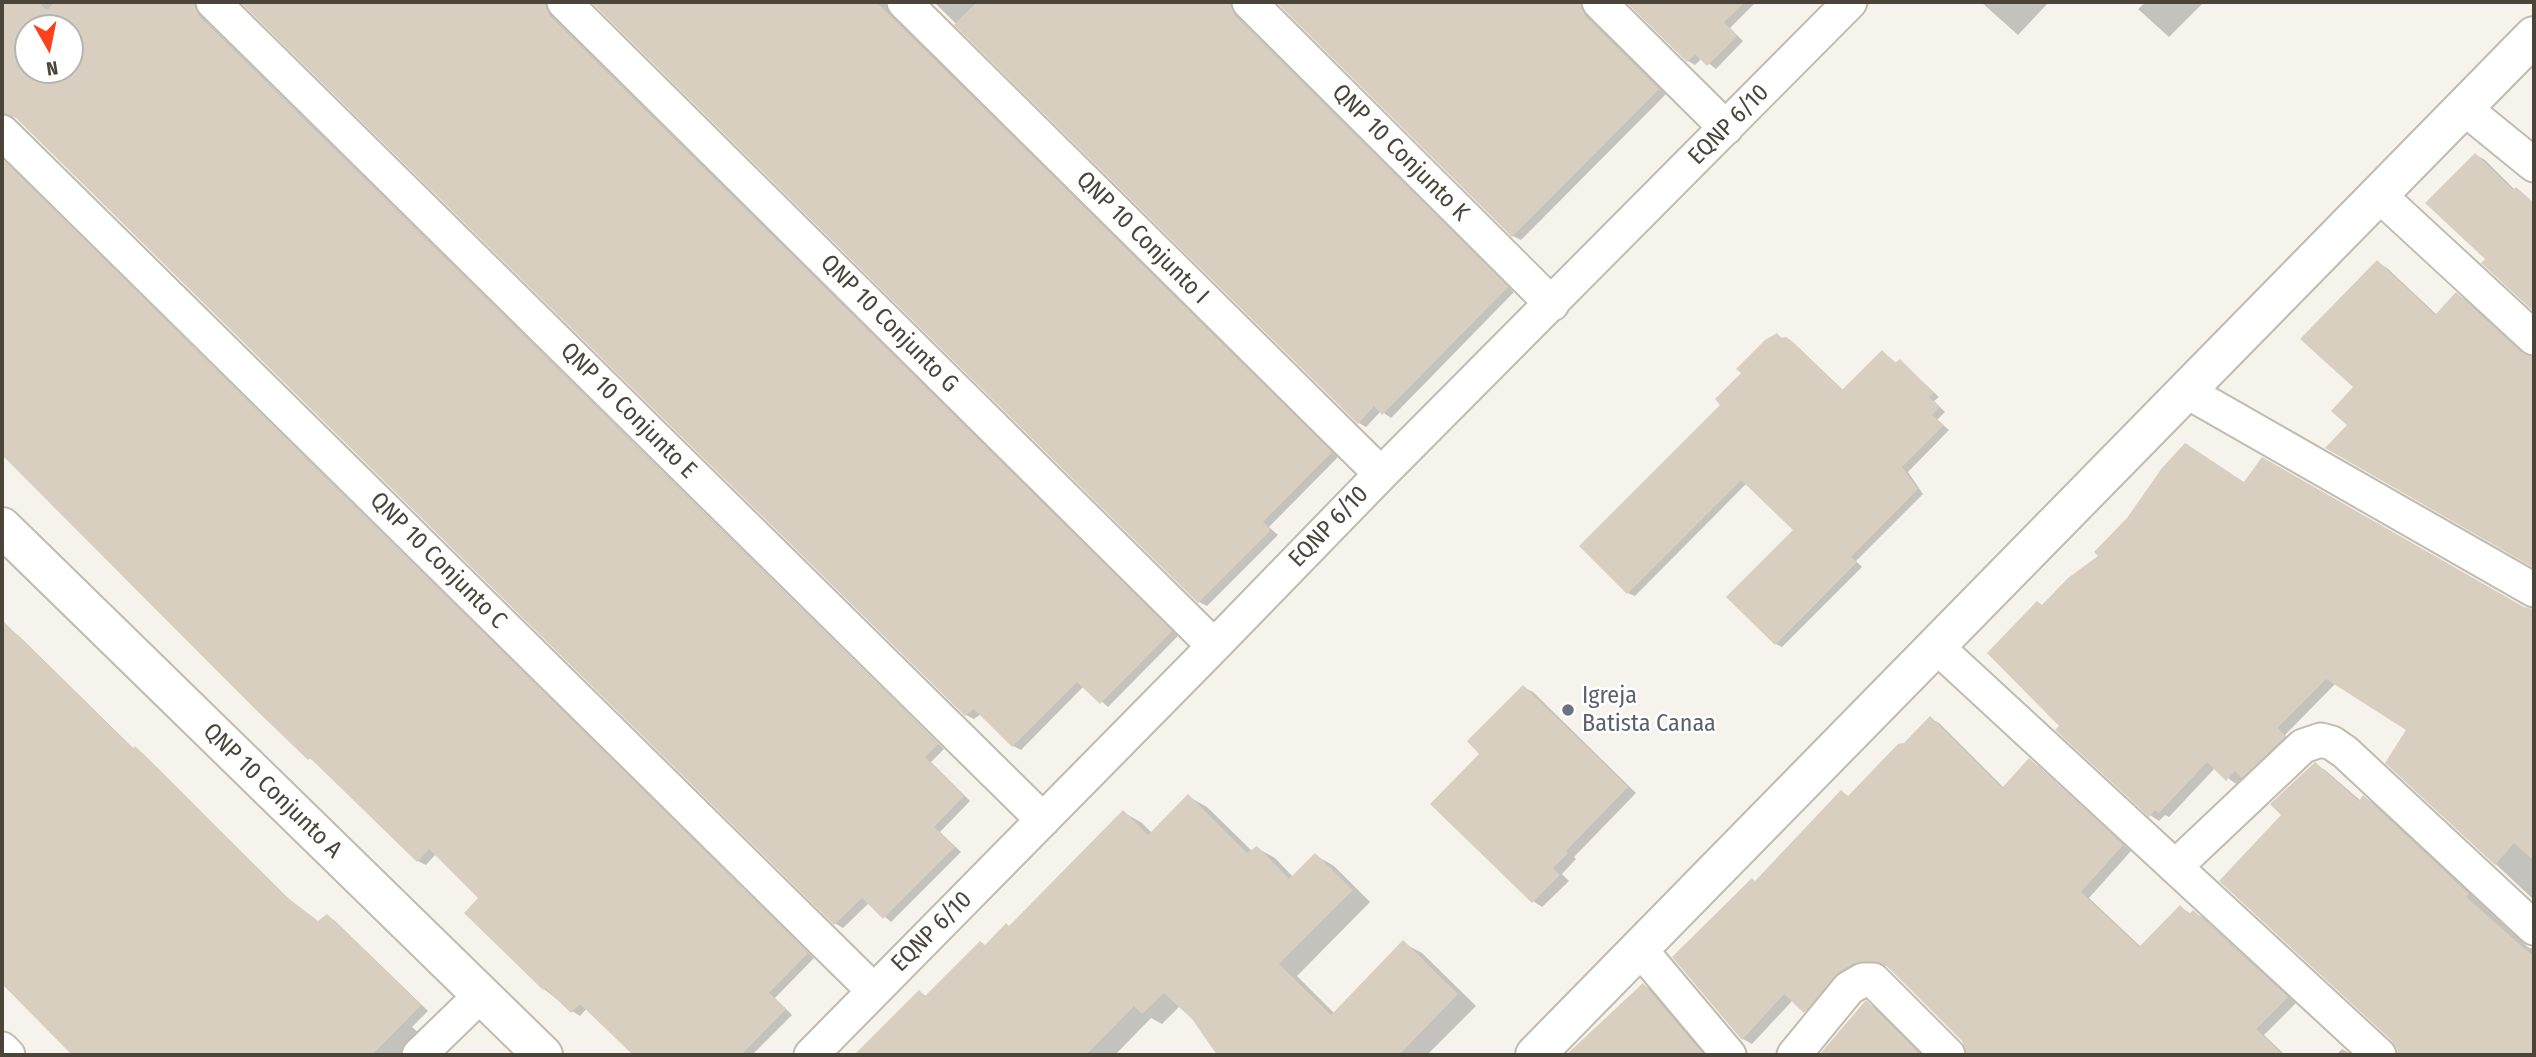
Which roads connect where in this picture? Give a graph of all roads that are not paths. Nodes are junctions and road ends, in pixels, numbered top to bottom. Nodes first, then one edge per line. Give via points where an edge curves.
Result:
1 (213, 2) edge
2 (564, 2) edge
3 (904, 2) edge
4 (1249, 2) edge
5 (1599, 2) edge
6 (1850, 2) edge
7 (2534, 36) edge
8 (2464, 108) junction
9 (1726, 128) junction
10 (2, 132) edge
11 (2534, 165) edge
12 (2378, 195) junction
13 (1552, 304) junction
14 (2534, 338) edge
15 (2186, 391) junction
16 (1381, 474) junction
17 (2, 527) edge
18 (2534, 590) edge
19 (1214, 646) junction
20 (1937, 647) junction
21 (1043, 820) junction
22 (2175, 867) junction
23 (2534, 928) edge
24 (1639, 948) junction
25 (874, 991) junction
26 (481, 995) junction
27 (2, 1049) edge
28 (8, 1055) edge
29 (419, 1055) edge
30 (543, 1055) edge
31 (811, 1055) edge
32 (1535, 1055) edge
33 (1729, 1055) edge
34 (1794, 1055) edge
35 (1948, 1055) edge
36 (2379, 1055) edge

1 - 21 street, QNP 10 Conjunto E
2 - 19 street, QNP 10 Conjunto G
3 - 16 street, QNP 10 Conjunto I
4 - 13 street, QNP 10 Conjunto K
5 - 9 street
6 - 9 street, EQNP 6/10
7 - 8 street
8 - 11 street
8 - 12 street
9 - 13 street, EQNP 6/10
10 - 25 street, QNP 10 Conjunto C
12 - 14 street
12 - 15 street
13 - 16 street, EQNP 6/10
15 - 18 street
15 - 20 street
16 - 19 street, EQNP 6/10
17 - 26 street, QNP 10 Conjunto A
19 - 21 street, EQNP 6/10
20 - 22 street
20 - 24 street
21 - 25 street, EQNP 6/10
22 - 23 street via 2303,746 2321,740 2344,752
22 - 36 street
24 - 32 street
24 - 33 street
25 - 31 street, EQNP 6/10
26 - 29 street
26 - 30 street, QNP 10 Conjunto A
27 - 28 street
34 - 35 street via 1849,988 1873,980

